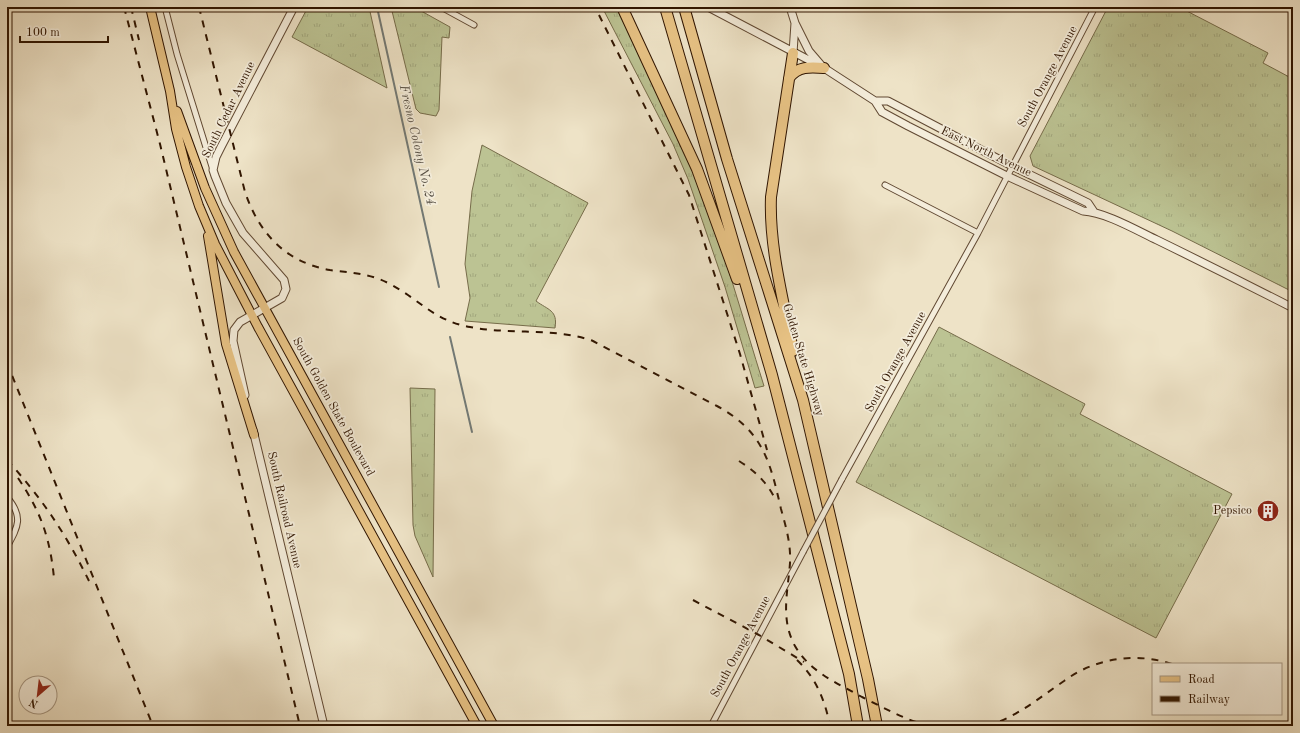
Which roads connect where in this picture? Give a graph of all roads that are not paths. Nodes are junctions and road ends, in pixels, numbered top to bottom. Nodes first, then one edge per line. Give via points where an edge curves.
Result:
1 (150, 7) edge
2 (165, 7) edge
3 (294, 7) edge
4 (440, 7) edge
5 (622, 7) edge
6 (664, 7) edge
7 (684, 7) edge
8 (708, 7) edge
9 (790, 7) edge
10 (1095, 7) edge
11 (795, 23) junction
12 (474, 25) dead end
13 (793, 53) junction
14 (824, 68) junction
15 (789, 78) junction
16 (170, 91) junction
17 (875, 101) junction
18 (1012, 166) junction
19 (212, 170) junction
20 (1007, 176) junction
21 (885, 185) dead end
22 (1094, 212) junction
23 (207, 225) junction
24 (978, 233) junction
25 (1293, 308) edge
26 (258, 311) junction
27 (772, 375) junction
28 (803, 400) junction
29 (254, 435) junction
30 (7, 497) edge
31 (7, 548) edge
32 (324, 726) edge
33 (477, 726) edge
34 (494, 726) edge
35 (711, 726) edge
36 (858, 726) edge
37 (877, 726) edge

1 - 16 main road, South Golden State Boulevard
2 - 19 street
3 - 19 street, South Cedar Avenue via 221,146
4 - 12 street
5 - 27 highway via 697,169
6 - 27 highway
7 - 28 highway, Golden State Highway
8 - 13 street, East North Avenue
9 - 11 street
10 - 18 street, South Orange Avenue
11 - 13 street
11 - 14 street via 809,51
13 - 14 street, East North Avenue
13 - 15 highway
14 - 15 highway via 804,68
14 - 17 street, East North Avenue
15 - 28 highway via 771,197 771,229
16 - 23 main road, South Golden State Boulevard via 176,130 186,167
16 - 26 main road, South Golden State Boulevard via 212,207
17 - 18 street, East North Avenue via 888,101
17 - 20 street, East North Avenue via 882,112
18 - 20 street, South Orange Avenue
18 - 22 street, East North Avenue via 1088,203
19 - 26 street, South Cedar Avenue via 239,228 284,280 284,295
20 - 22 street, East North Avenue via 1083,211
20 - 24 street, South Orange Avenue
21 - 24 street
22 - 25 street, East North Avenue via 1192,256
23 - 26 main road, South Golden State Boulevard via 224,262
23 - 29 main road via 226,344
24 - 35 street, South Orange Avenue, bridge via 842,479
26 - 29 street, South Railroad Avenue via 237,324 232,336
26 - 33 main road, South Golden State Boulevard
26 - 34 main road, South Golden State Boulevard
27 - 36 highway via 849,674
28 - 37 highway, Golden State Highway
29 - 32 street, South Railroad Avenue
30 - 31 street via 16,510 18,519

